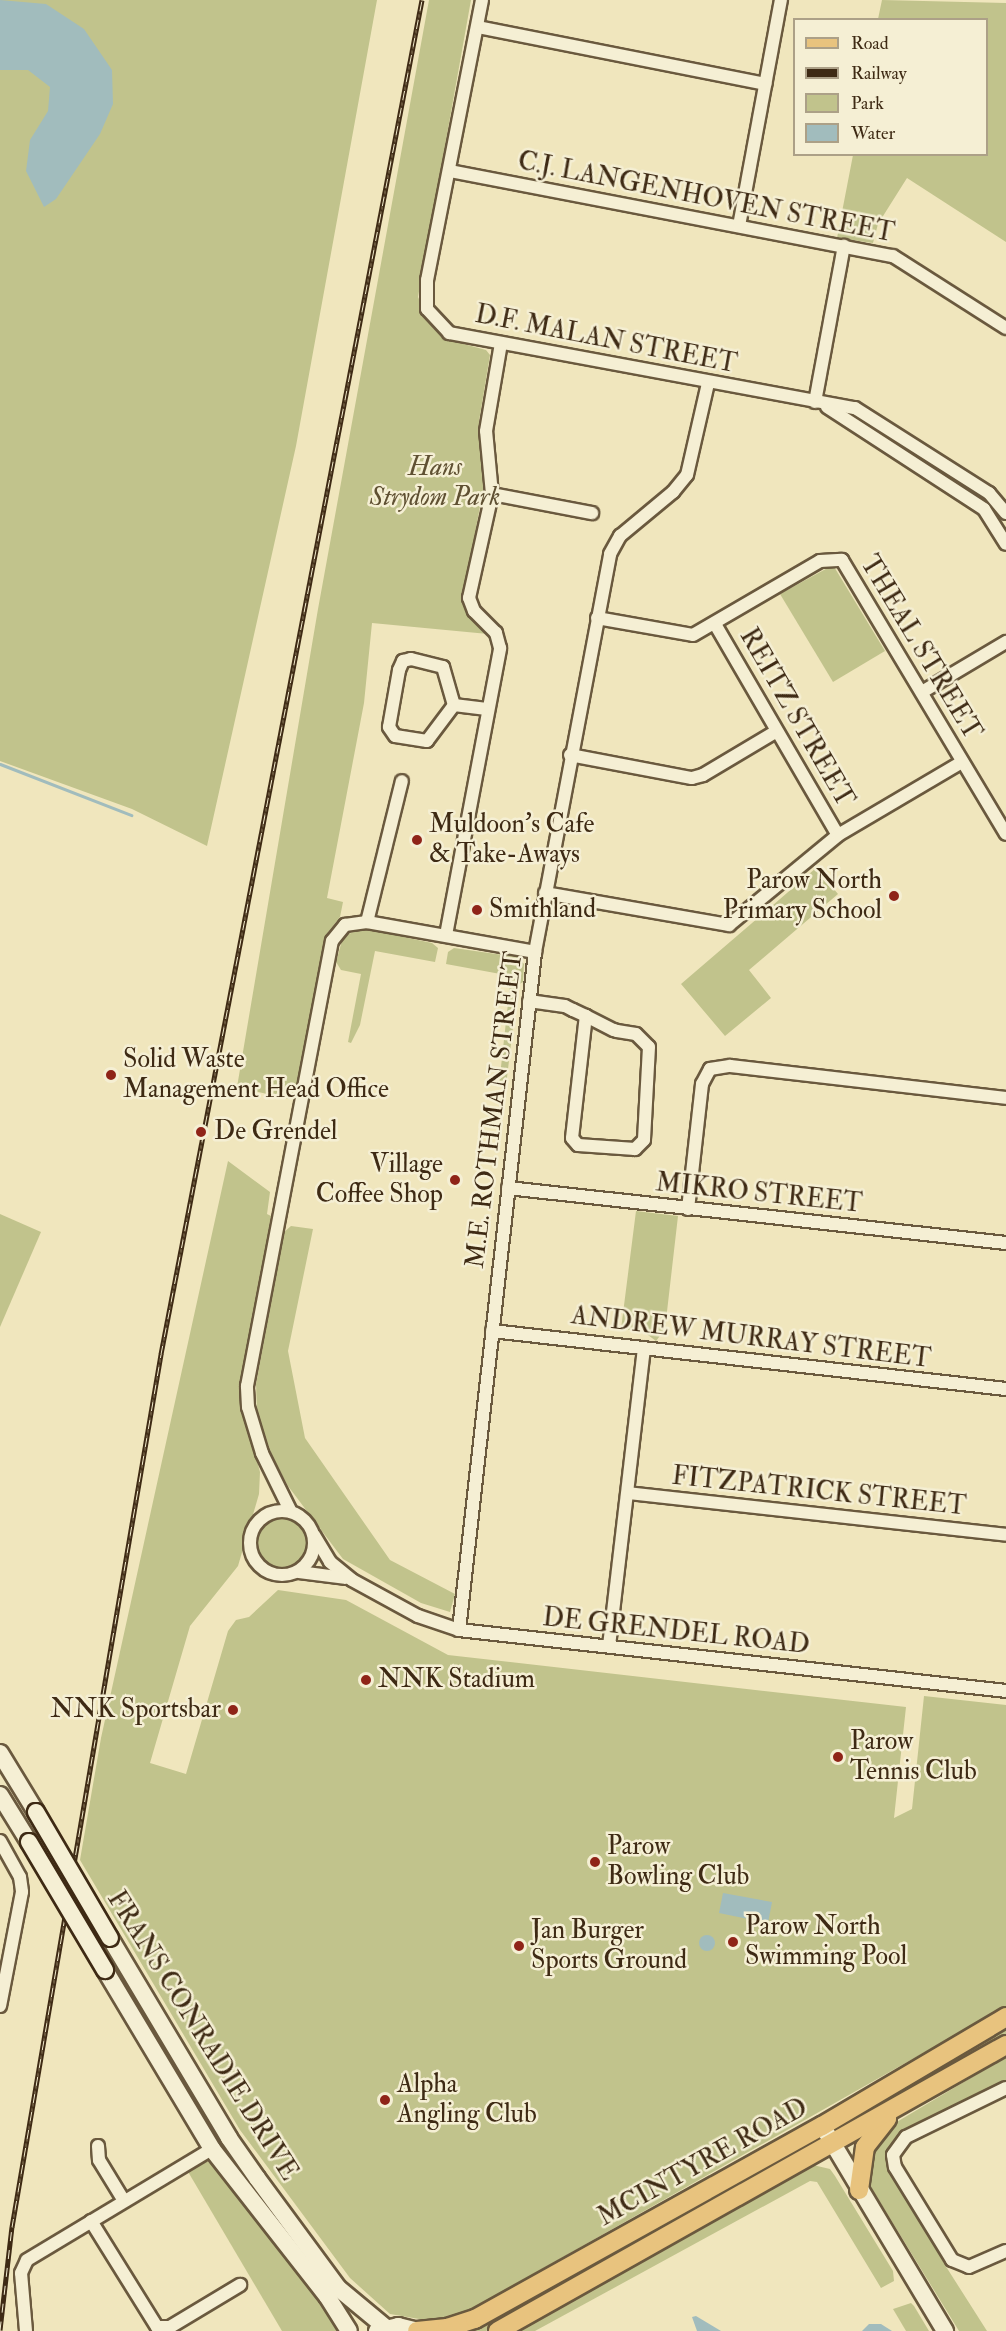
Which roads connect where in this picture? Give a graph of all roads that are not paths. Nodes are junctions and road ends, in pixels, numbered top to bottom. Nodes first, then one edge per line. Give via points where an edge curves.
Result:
1 (482, 0) edge
2 (781, 0) edge
3 (478, 27) junction
4 (765, 84) junction
5 (450, 171) junction
6 (739, 226) junction
7 (844, 246) junction
8 (1006, 328) edge
9 (501, 343) junction
10 (708, 383) junction
11 (814, 402) junction
12 (492, 494) junction
13 (993, 496) junction
14 (984, 509) junction
15 (592, 513) dead end
16 (1006, 513) edge
17 (1006, 544) edge
18 (597, 618) junction
19 (715, 624) junction
20 (1006, 642) edge
21 (921, 692) junction
22 (454, 705) junction
23 (487, 710) junction
24 (775, 732) junction
25 (570, 755) junction
26 (962, 762) junction
27 (402, 781) dead end
28 (1006, 834) edge
29 (838, 835) junction
30 (545, 893) junction
31 (367, 922) junction
32 (446, 935) junction
33 (535, 952) junction
34 (529, 1001) junction
35 (586, 1016) junction
36 (1006, 1098) edge
37 (508, 1188) junction
38 (688, 1209) junction
39 (1006, 1243) edge
40 (492, 1331) junction
41 (644, 1348) junction
42 (1006, 1389) edge
43 (628, 1493) junction
44 (291, 1512) junction
45 (314, 1535) junction
46 (1006, 1535) edge
47 (299, 1572) junction
48 (352, 1580) junction
49 (459, 1630) junction
50 (609, 1646) junction
51 (1006, 1691) edge
52 (0, 1753) edge
53 (0, 1795) edge
54 (0, 1841) edge
55 (4, 1857) edge
56 (0, 2006) edge
57 (1006, 2017) edge
58 (1006, 2045) edge
59 (1006, 2088) edge
60 (904, 2104) junction
61 (822, 2126) junction
62 (832, 2142) junction
63 (98, 2146) dead end
64 (212, 2149) junction
65 (859, 2190) junction
66 (124, 2201) junction
67 (91, 2220) junction
68 (1006, 2251) edge
69 (240, 2285) dead end
70 (381, 2329) edge
71 (26, 2331) edge
72 (349, 2331) edge
73 (417, 2331) edge
74 (498, 2331) edge
75 (945, 2331) edge

1 - 3 street, D.F. MALAN STREET
2 - 4 street
3 - 4 street
3 - 5 street, D.F. MALAN STREET
4 - 6 street
5 - 6 street, C.J. LANGENHOVEN STREET
5 - 9 street, D.F. MALAN STREET via 427,280 427,309 449,333
6 - 7 street, C.J. LANGENHOVEN STREET
7 - 8 street, C.J. LANGENHOVEN STREET via 893,256
7 - 11 street
9 - 10 street, D.F. MALAN STREET
9 - 12 street via 486,431
10 - 11 street, D.F. MALAN STREET
10 - 18 street, M.E. ROTHMAN STREET via 687,475 613,545
11 - 13 street, D.F. MALAN STREET via 847,406 867,414
11 - 14 street, D.F. MALAN STREET via 835,411
12 - 15 street
12 - 23 street via 469,598 474,611 501,639
13 - 14 street
13 - 16 street, D.F. MALAN STREET
14 - 17 street, D.F. MALAN STREET
18 - 19 street, THEAL STREET via 693,635
18 - 25 street, M.E. ROTHMAN STREET
19 - 21 street, THEAL STREET via 820,561 842,560
19 - 24 street, REITZ STREET
20 - 21 street
21 - 26 street, THEAL STREET
22 - 22 street via 427,741 395,736 390,731 399,670 406,660 443,668
22 - 23 street
23 - 32 street
24 - 25 street via 692,778
24 - 29 street, REITZ STREET
25 - 30 street, M.E. ROTHMAN STREET
26 - 28 street, THEAL STREET
26 - 29 street
27 - 31 street
29 - 30 street via 729,925
30 - 33 street, M.E. ROTHMAN STREET
31 - 32 street
31 - 44 street via 345,925 329,946 248,1377 246,1397 253,1426 267,1468
32 - 33 street
33 - 34 street, M.E. ROTHMAN STREET
34 - 35 street via 565,1006
34 - 37 street, M.E. ROTHMAN STREET
35 - 35 street via 617,1031 640,1036 651,1051 644,1140 635,1149 578,1145 572,1138
36 - 38 street via 730,1066 710,1069 702,1084
37 - 38 street, MIKRO STREET
37 - 40 street, M.E. ROTHMAN STREET
38 - 39 street, MIKRO STREET
40 - 41 street, ANDREW MURRAY STREET
40 - 49 street, M.E. ROTHMAN STREET
41 - 42 street, ANDREW MURRAY STREET
41 - 43 street
43 - 46 street, FITZPATRICK STREET
43 - 50 street
44 - 45 street via 301,1517
44 - 47 street via 281,1511 262,1518 251,1535 250,1545 264,1570 281,1576
45 - 47 street via 312,1556
45 - 48 street, DE GRENDEL ROAD via 330,1562
47 - 48 street, DE GRENDEL ROAD via 316,1571
48 - 49 street, DE GRENDEL ROAD via 418,1616
49 - 50 street, DE GRENDEL ROAD
50 - 51 street, DE GRENDEL ROAD
52 - 70 main road, FRANS CONRADIE DRIVE, bridge via 229,2139 338,2288
53 - 64 main road, FRANS CONRADIE DRIVE, bridge
54 - 55 street
55 - 56 street via 20,1878 22,1892
57 - 61 main road, MCINTYRE ROAD
58 - 60 main road, MCINTYRE ROAD
59 - 68 street via 902,2139 893,2151 894,2164 949,2256 958,2264 975,2265
60 - 62 main road, MCINTYRE ROAD
60 - 65 main road via 869,2139 861,2163
61 - 62 main road
61 - 73 main road, MCINTYRE ROAD via 475,2319 447,2328
62 - 65 main road
62 - 74 main road, MCINTYRE ROAD
63 - 66 street via 99,2160
64 - 66 street
64 - 72 main road, FRANS CONRADIE DRIVE via 327,2296
65 - 75 main road
66 - 67 street
67 - 69 street via 157,2327 170,2327
67 - 71 street via 24,2264 21,2273
70 - 73 main road

